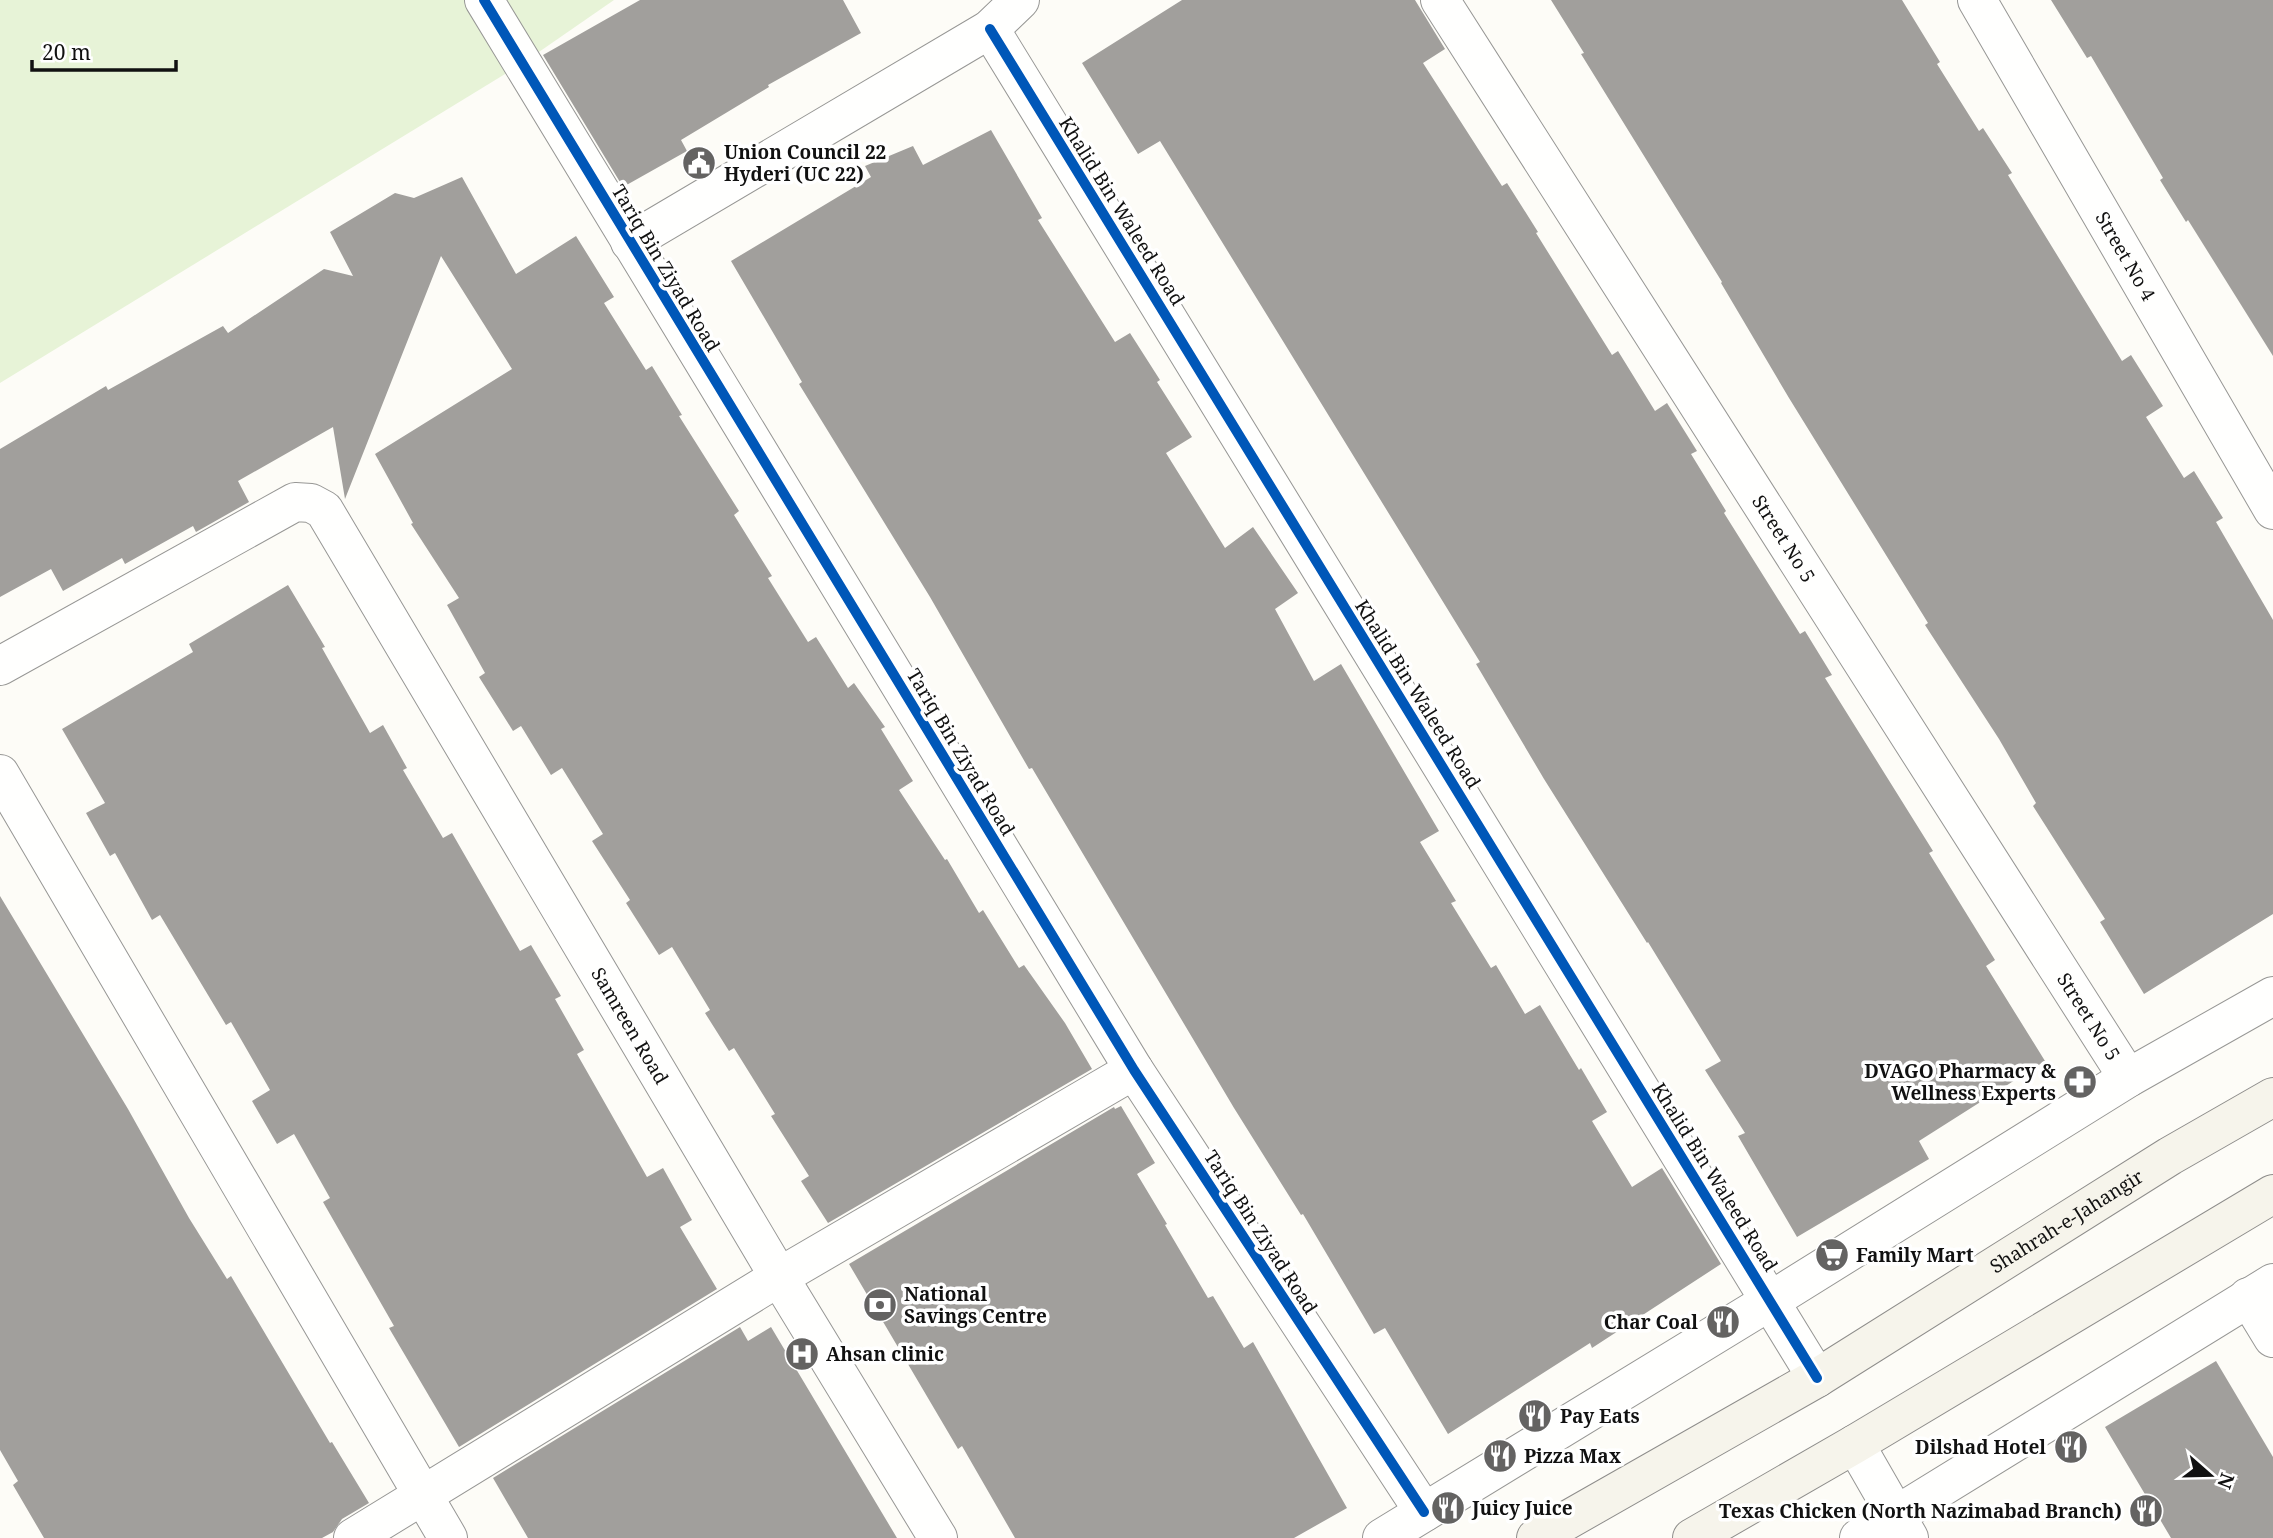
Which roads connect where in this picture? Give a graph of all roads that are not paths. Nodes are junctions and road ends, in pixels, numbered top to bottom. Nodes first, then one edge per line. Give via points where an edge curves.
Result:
1 (484, 0) edge
2 (1020, 0) edge
3 (1440, 0) edge
4 (1977, 0) edge
5 (990, 29) junction
6 (630, 242) junction
7 (2273, 510) edge
8 (0, 666) edge
9 (0, 774) edge
10 (2273, 996) edge
11 (1134, 1070) junction
12 (2128, 1078) junction
13 (2273, 1097) edge
14 (2273, 1194) edge
15 (779, 1277) junction
16 (2261, 1290) edge
17 (1770, 1301) junction
18 (2273, 1338) edge
19 (1817, 1378) junction
20 (1856, 1444) junction
21 (424, 1496) junction
22 (1424, 1512) junction
23 (1903, 1527) edge
24 (353, 1538) edge
25 (448, 1538) edge
26 (939, 1538) edge
27 (1382, 1538) edge
28 (1536, 1538) edge
29 (1692, 1538) edge
30 (1859, 1538) edge

1 - 6 street, Tariq Bin Ziyad Road
2 - 5 street
3 - 12 street, Street No 5
4 - 7 street, Street No 4
5 - 6 street
5 - 17 street, Khalid Bin Waleed Road
6 - 11 street, Tariq Bin Ziyad Road
8 - 15 street, Samreen Road via 295,502 312,503 324,510
9 - 21 street
10 - 12 street
11 - 15 street
11 - 22 street, Tariq Bin Ziyad Road
12 - 17 street
13 - 19 main road, Shahrah-e-Jahangir via 2170,1156
14 - 20 main road
15 - 21 street
15 - 26 street, Samreen Road
16 - 18 street
16 - 23 street
17 - 19 street, Khalid Bin Waleed Road
17 - 22 street
19 - 28 main road, Shahrah-e-Jahangir
20 - 23 street
20 - 29 main road
21 - 24 street
21 - 25 street
22 - 27 street
23 - 30 street

